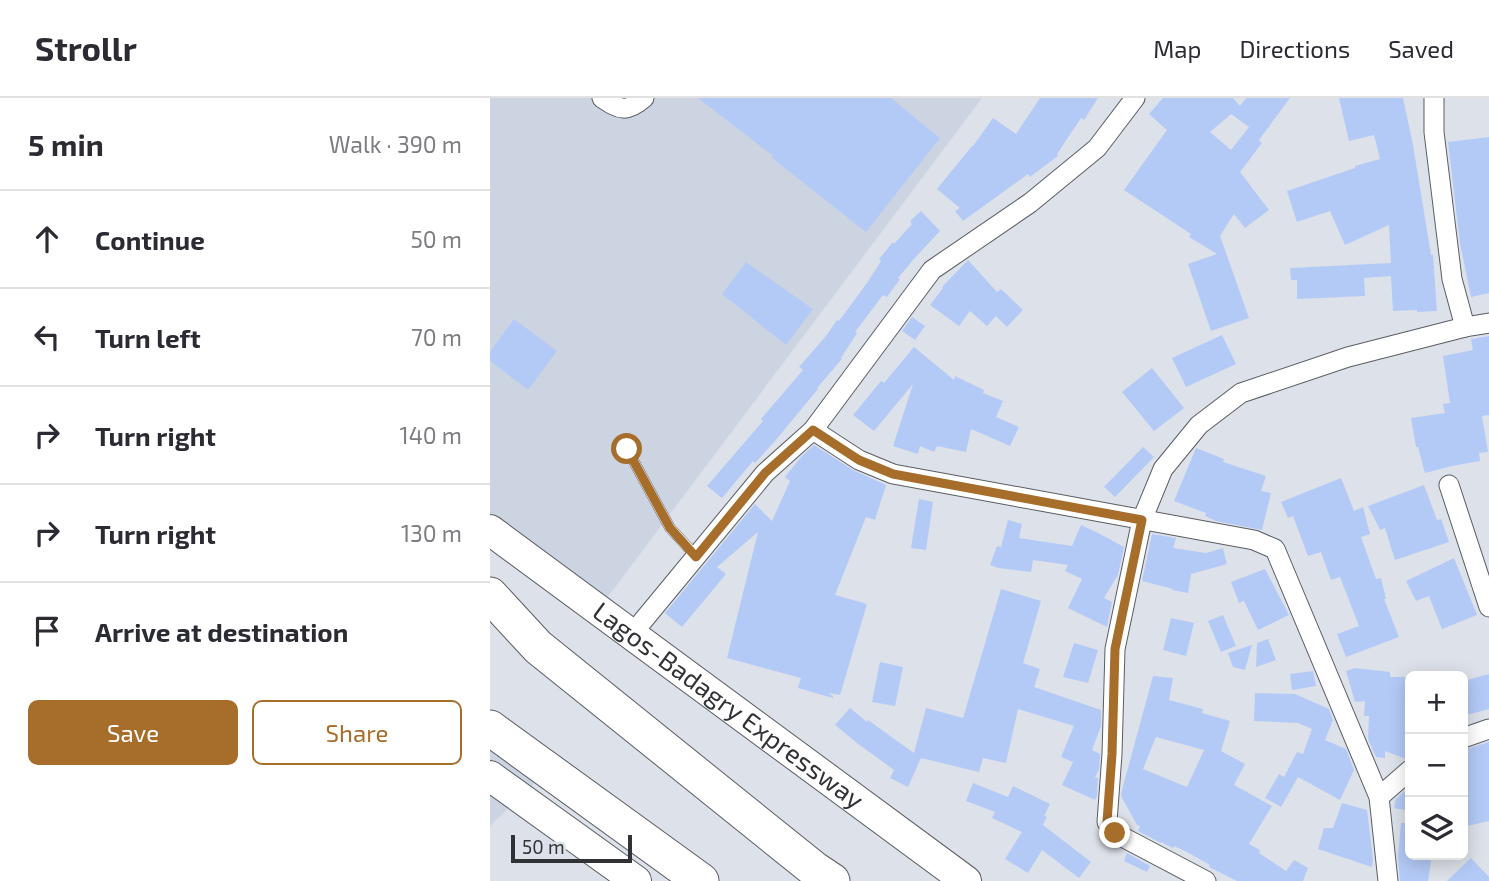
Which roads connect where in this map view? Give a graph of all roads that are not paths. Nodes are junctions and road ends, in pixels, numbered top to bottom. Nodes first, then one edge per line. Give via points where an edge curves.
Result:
1 (602, 98) edge
2 (644, 98) edge
3 (1135, 98) edge
4 (1434, 98) edge
5 (1489, 323) edge
6 (1465, 327) junction
7 (813, 430) junction
8 (627, 449) dead end
9 (1449, 485) dead end
10 (1142, 520) junction
11 (490, 530) edge
12 (696, 557) junction
13 (490, 595) edge
14 (1489, 607) edge
15 (632, 634) junction
16 (490, 728) edge
17 (1489, 729) edge
18 (1468, 736) edge
19 (1405, 774) edge
20 (490, 776) edge
21 (1379, 797) junction
22 (620, 876) edge
23 (701, 881) edge
24 (832, 881) edge
25 (966, 881) edge
26 (1206, 881) edge
27 (1388, 881) edge

1 - 2 street via 619,109 634,107
3 - 7 street via 1097,148 1030,203 932,270
4 - 6 street via 1452,279
5 - 6 street
6 - 10 street via 1348,357 1241,393 1199,425 1163,469
7 - 10 street via 859,460 893,474
7 - 12 street via 765,473
8 - 12 lane via 670,528
9 - 14 street
10 - 21 street via 1254,540 1275,549
10 - 26 street via 1115,649 1107,822 1115,833
11 - 15 main road, Lagos-Badagry Expressway
12 - 15 street
13 - 24 highway via 538,647
15 - 25 main road, Lagos-Badagry Expressway
16 - 23 highway
17 - 18 street
19 - 21 street
20 - 22 main road
21 - 27 street

